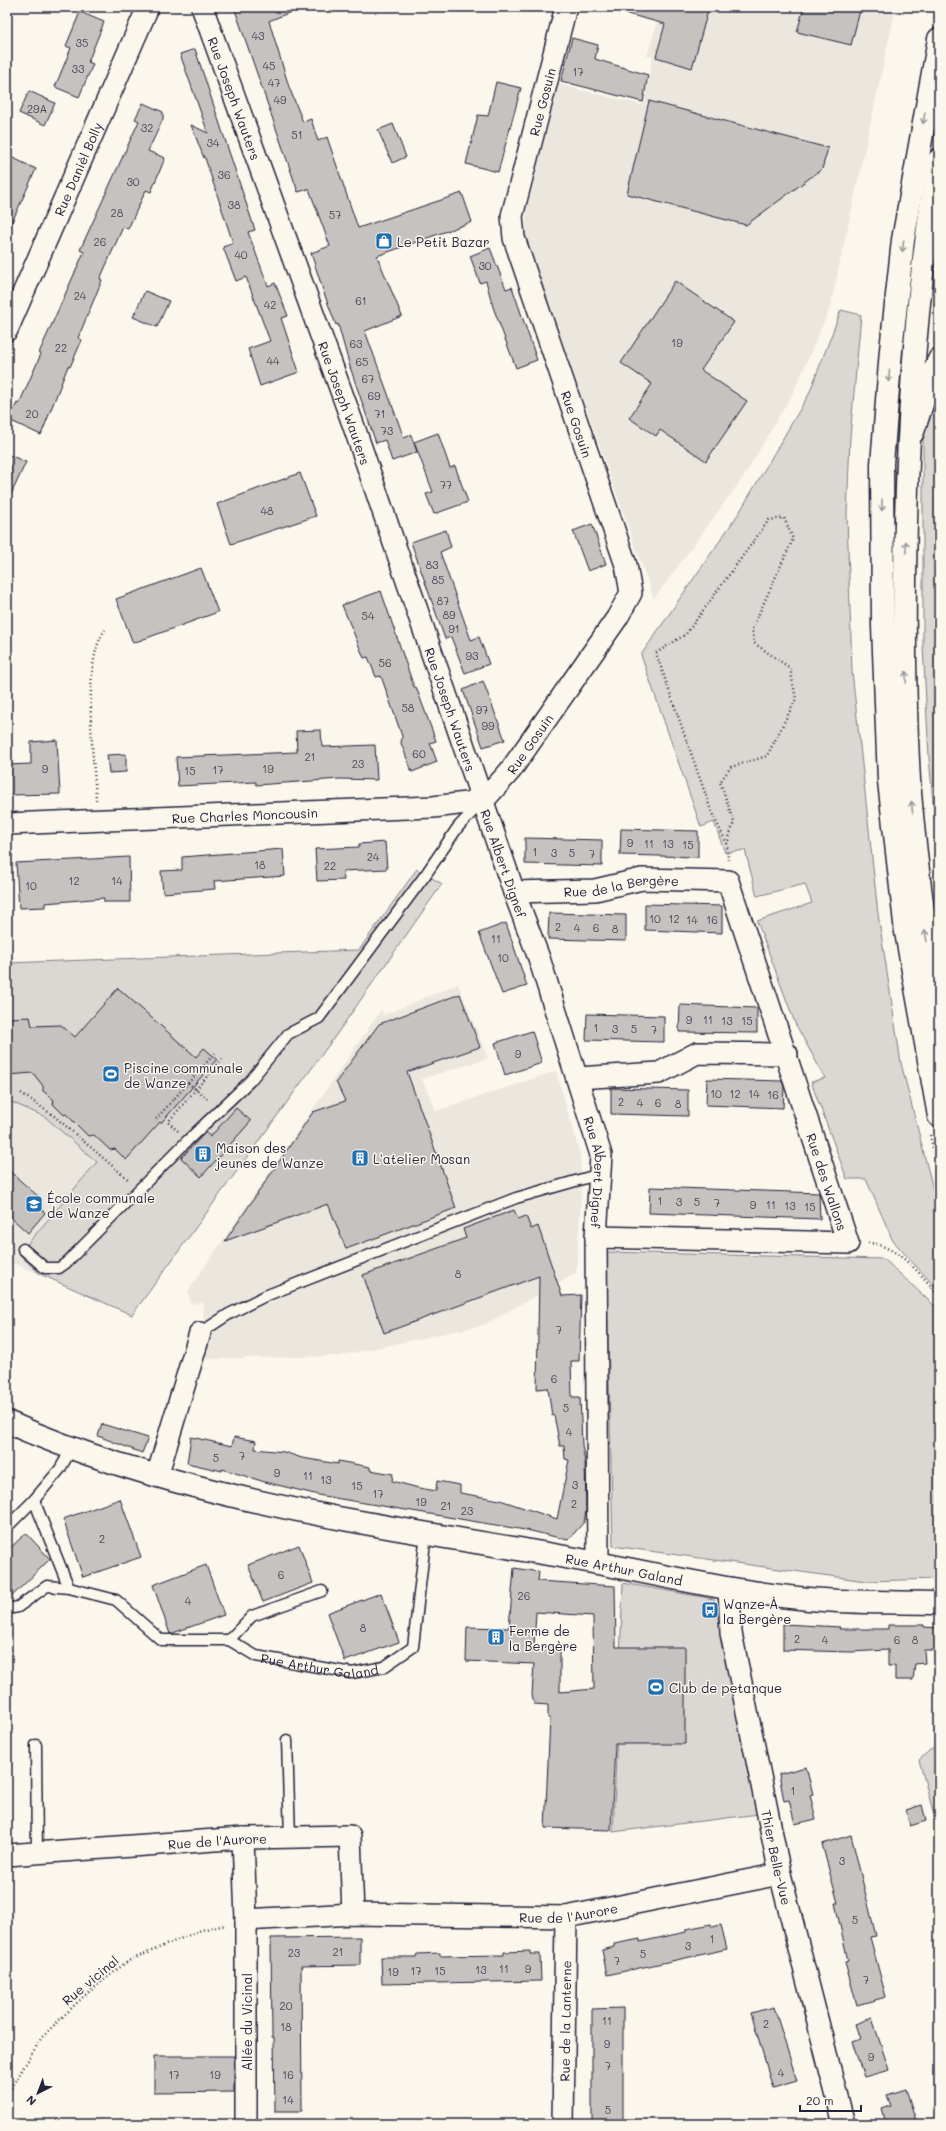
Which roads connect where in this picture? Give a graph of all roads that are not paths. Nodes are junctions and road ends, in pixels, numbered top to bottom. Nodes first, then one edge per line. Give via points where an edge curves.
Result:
1 (148, 7) edge
2 (202, 7) edge
3 (566, 7) edge
4 (939, 39) edge
5 (939, 163) edge
6 (7, 330) edge
7 (939, 359) edge
8 (908, 450) junction
9 (483, 801) junction
10 (7, 824) edge
11 (728, 881) joint
12 (514, 892) junction
13 (939, 1016) edge
14 (787, 1054) junction
15 (577, 1078) junction
16 (939, 1116) edge
17 (600, 1174) junction
18 (596, 1237) junction
19 (23, 1249) dead end
20 (200, 1333) joint
21 (7, 1422) edge
22 (72, 1448) junction
23 (157, 1476) junction
24 (34, 1500) junction
25 (7, 1527) edge
26 (426, 1533) junction
27 (598, 1562) junction
28 (69, 1588) junction
29 (729, 1588) junction
30 (322, 1591) dead end
31 (939, 1603) edge
32 (7, 1608) edge
33 (229, 1640) junction
34 (287, 1740) dead end
35 (36, 1745) dead end
36 (290, 1837) junction
37 (244, 1838) junction
38 (37, 1854) junction
39 (7, 1855) edge
40 (780, 1874) junction
41 (353, 1914) junction
42 (566, 1917) junction
43 (246, 1920) junction
44 (246, 2124) edge
45 (563, 2124) edge
46 (844, 2124) edge

1 - 6 street, Rue Danièl Bolly
2 - 9 street, Rue Joseph Wauters via 354,424
3 - 9 street, Rue Gosuin via 512,216 514,238 626,565 631,593 609,630 510,771
4 -> 16 main road via 903,240 882,464 883,626 889,781 906,932
5 - 8 main road via 926,239 914,343
7 - 8 street
13 -> 8 main road via 925,929 909,780 904,625
9 - 10 street, Rue Charles Moncousin via 433,806
9 - 12 street, Rue Albert Dignef
9 - 19 lane via 458,827 319,1018 288,1034 250,1081 188,1140 90,1242 59,1268 45,1268
11 - 12 street, Rue de la Bergère via 642,879 595,890
11 - 14 street, Rue des Wallons
12 - 15 street, Rue Albert Dignef via 539,958
14 - 15 street via 697,1053 659,1073
14 - 18 street, Rue des Wallons via 848,1243
15 - 17 street, Rue Albert Dignef via 601,1155
17 - 18 street, Rue Albert Dignef
17 - 20 lane via 516,1198 265,1296 229,1314
18 - 27 street, Rue Albert Dignef
20 - 23 street
21 - 22 main road, Rue Arthur Galand
22 - 23 main road, Rue Arthur Galand
22 - 24 lane via 60,1468
23 - 26 main road, Rue Arthur Galand via 292,1509
24 - 25 lane
24 - 28 lane
26 - 27 main road, Rue Arthur Galand
26 - 33 lane, Rue Arthur Galand via 413,1647 384,1667 352,1673 315,1667 256,1656
27 - 29 main road, Rue Arthur Galand
28 - 32 lane via 47,1586 18,1607
28 - 33 lane via 116,1600 161,1640
29 - 31 main road, Rue Arthur Galand via 823,1600
29 - 40 street, Thier Belle-Vue via 731,1633
30 - 33 lane via 252,1616
34 - 36 lane
35 - 38 lane
36 - 37 street, Rue de l'Aurore
36 - 41 street, Rue de l'Aurore via 350,1836
37 - 38 street, Rue de l'Aurore
37 - 43 street, Allée du Vicinal
38 - 39 street, Rue de l'Aurore
40 - 42 street, Rue de l'Aurore
40 - 46 street, Thier Belle-Vue
41 - 42 street, Rue de l'Aurore
41 - 43 street, Rue de l'Aurore
42 - 45 street, Rue de la Lanterne
43 - 44 street, Allée du Vicinal

